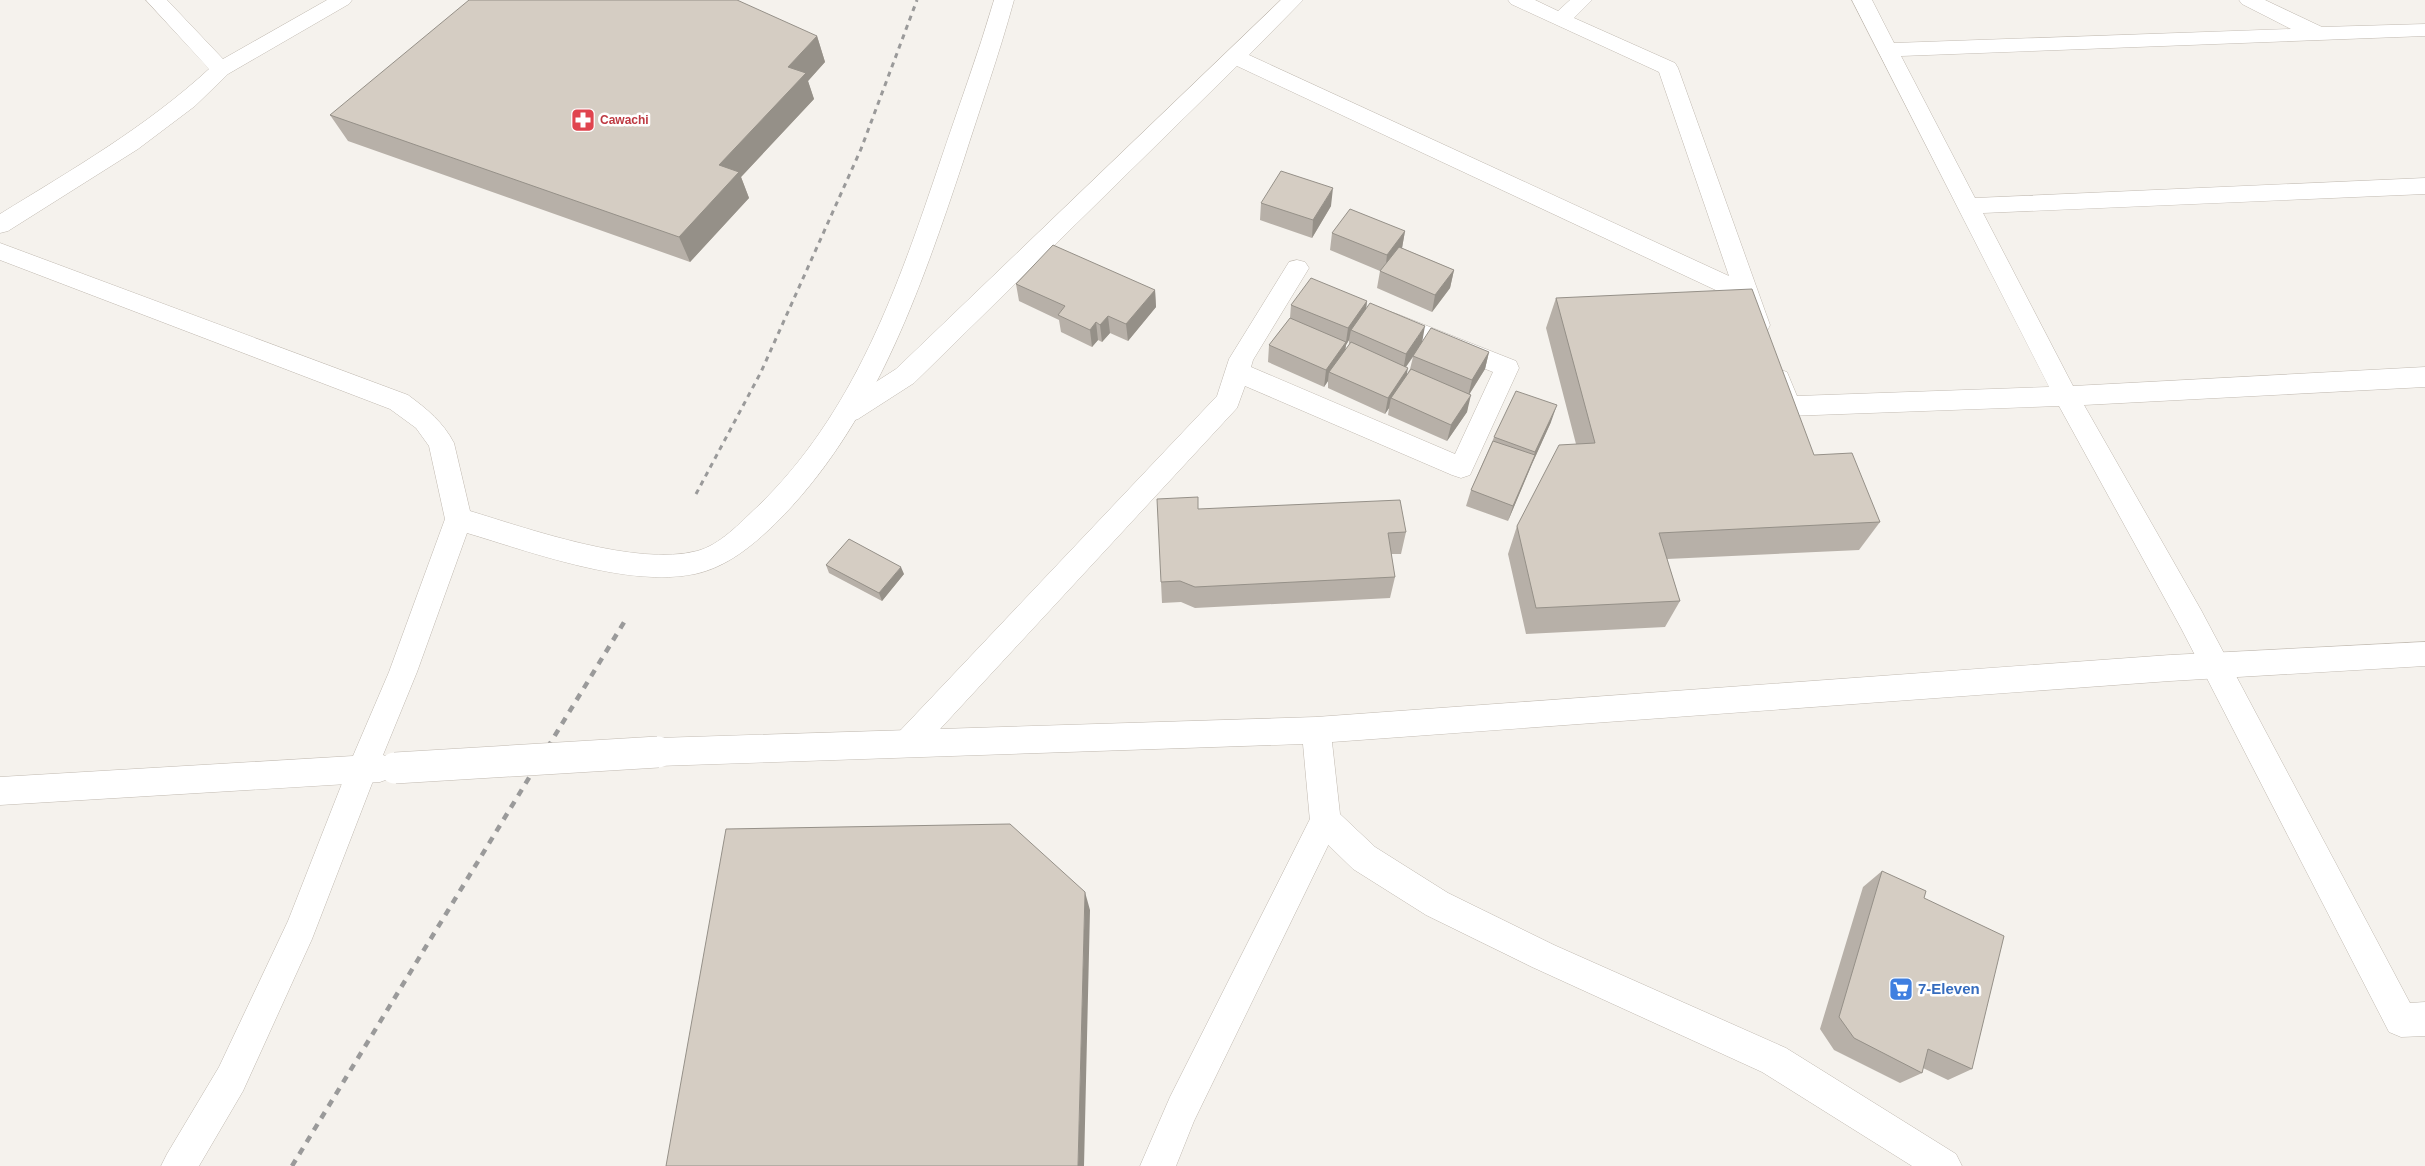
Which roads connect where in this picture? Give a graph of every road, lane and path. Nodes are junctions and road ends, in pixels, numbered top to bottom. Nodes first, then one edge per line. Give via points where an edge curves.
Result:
1 (156, 0) edge
2 (342, 0) edge
3 (1004, 0) edge
4 (1293, 0) edge
5 (1518, 0) edge
6 (1582, 0) edge
7 (1862, 0) edge
8 (2249, 0) edge
9 (1560, 19) junction
10 (2425, 30) edge
11 (2318, 34) junction
12 (1887, 50) junction
13 (1234, 56) junction
14 (221, 69) junction
15 (2425, 186) edge
16 (1970, 206) junction
17 (0, 225) edge
18 (0, 251) edge
19 (1298, 278) dead end
20 (1746, 294) junction
21 (1371, 313) edge
22 (1237, 372) junction
23 (2425, 377) edge
24 (2066, 396) junction
25 (849, 412) junction
26 (458, 519) junction
27 (2425, 654) edge
28 (2215, 666) junction
29 (1316, 730) junction
30 (907, 744) junction
31 (363, 768) junction
32 (0, 791) edge
33 (1325, 821) junction
34 (2425, 1019) edge
35 (179, 1166) edge
36 (1158, 1166) edge
37 (1944, 1166) edge

1 - 14 street
2 - 14 street
3 - 25 street via 940,199 897,314
4 - 13 street
5 - 9 street
6 - 9 street
7 - 12 street
8 - 11 street
9 - 20 street via 1668,68
10 - 11 street
11 - 12 street
12 - 16 street
13 - 20 street
13 - 25 street via 905,376
14 - 17 street via 187,101 130,144
15 - 16 street
16 - 24 street
18 - 26 street via 399,402 425,421 441,442
19 - 22 street via 1241,359
20 - 24 street via 1788,406
21 - 22 street via 1507,368 1461,468
22 - 30 street via 1228,402
23 - 24 street
24 - 28 street
25 - 26 street via 804,478 766,517 726,551 690,564 622,562
26 - 31 street via 403,672
27 - 28 street
28 - 29 street
28 - 34 street via 2401,1020
29 - 30 street
29 - 33 street
30 - 31 street, bridge via 658,752
31 - 32 street
31 - 35 street via 301,928 231,1078
33 - 36 street via 1182,1109
33 - 37 street via 1364,858 1437,904 1543,956 1774,1060

